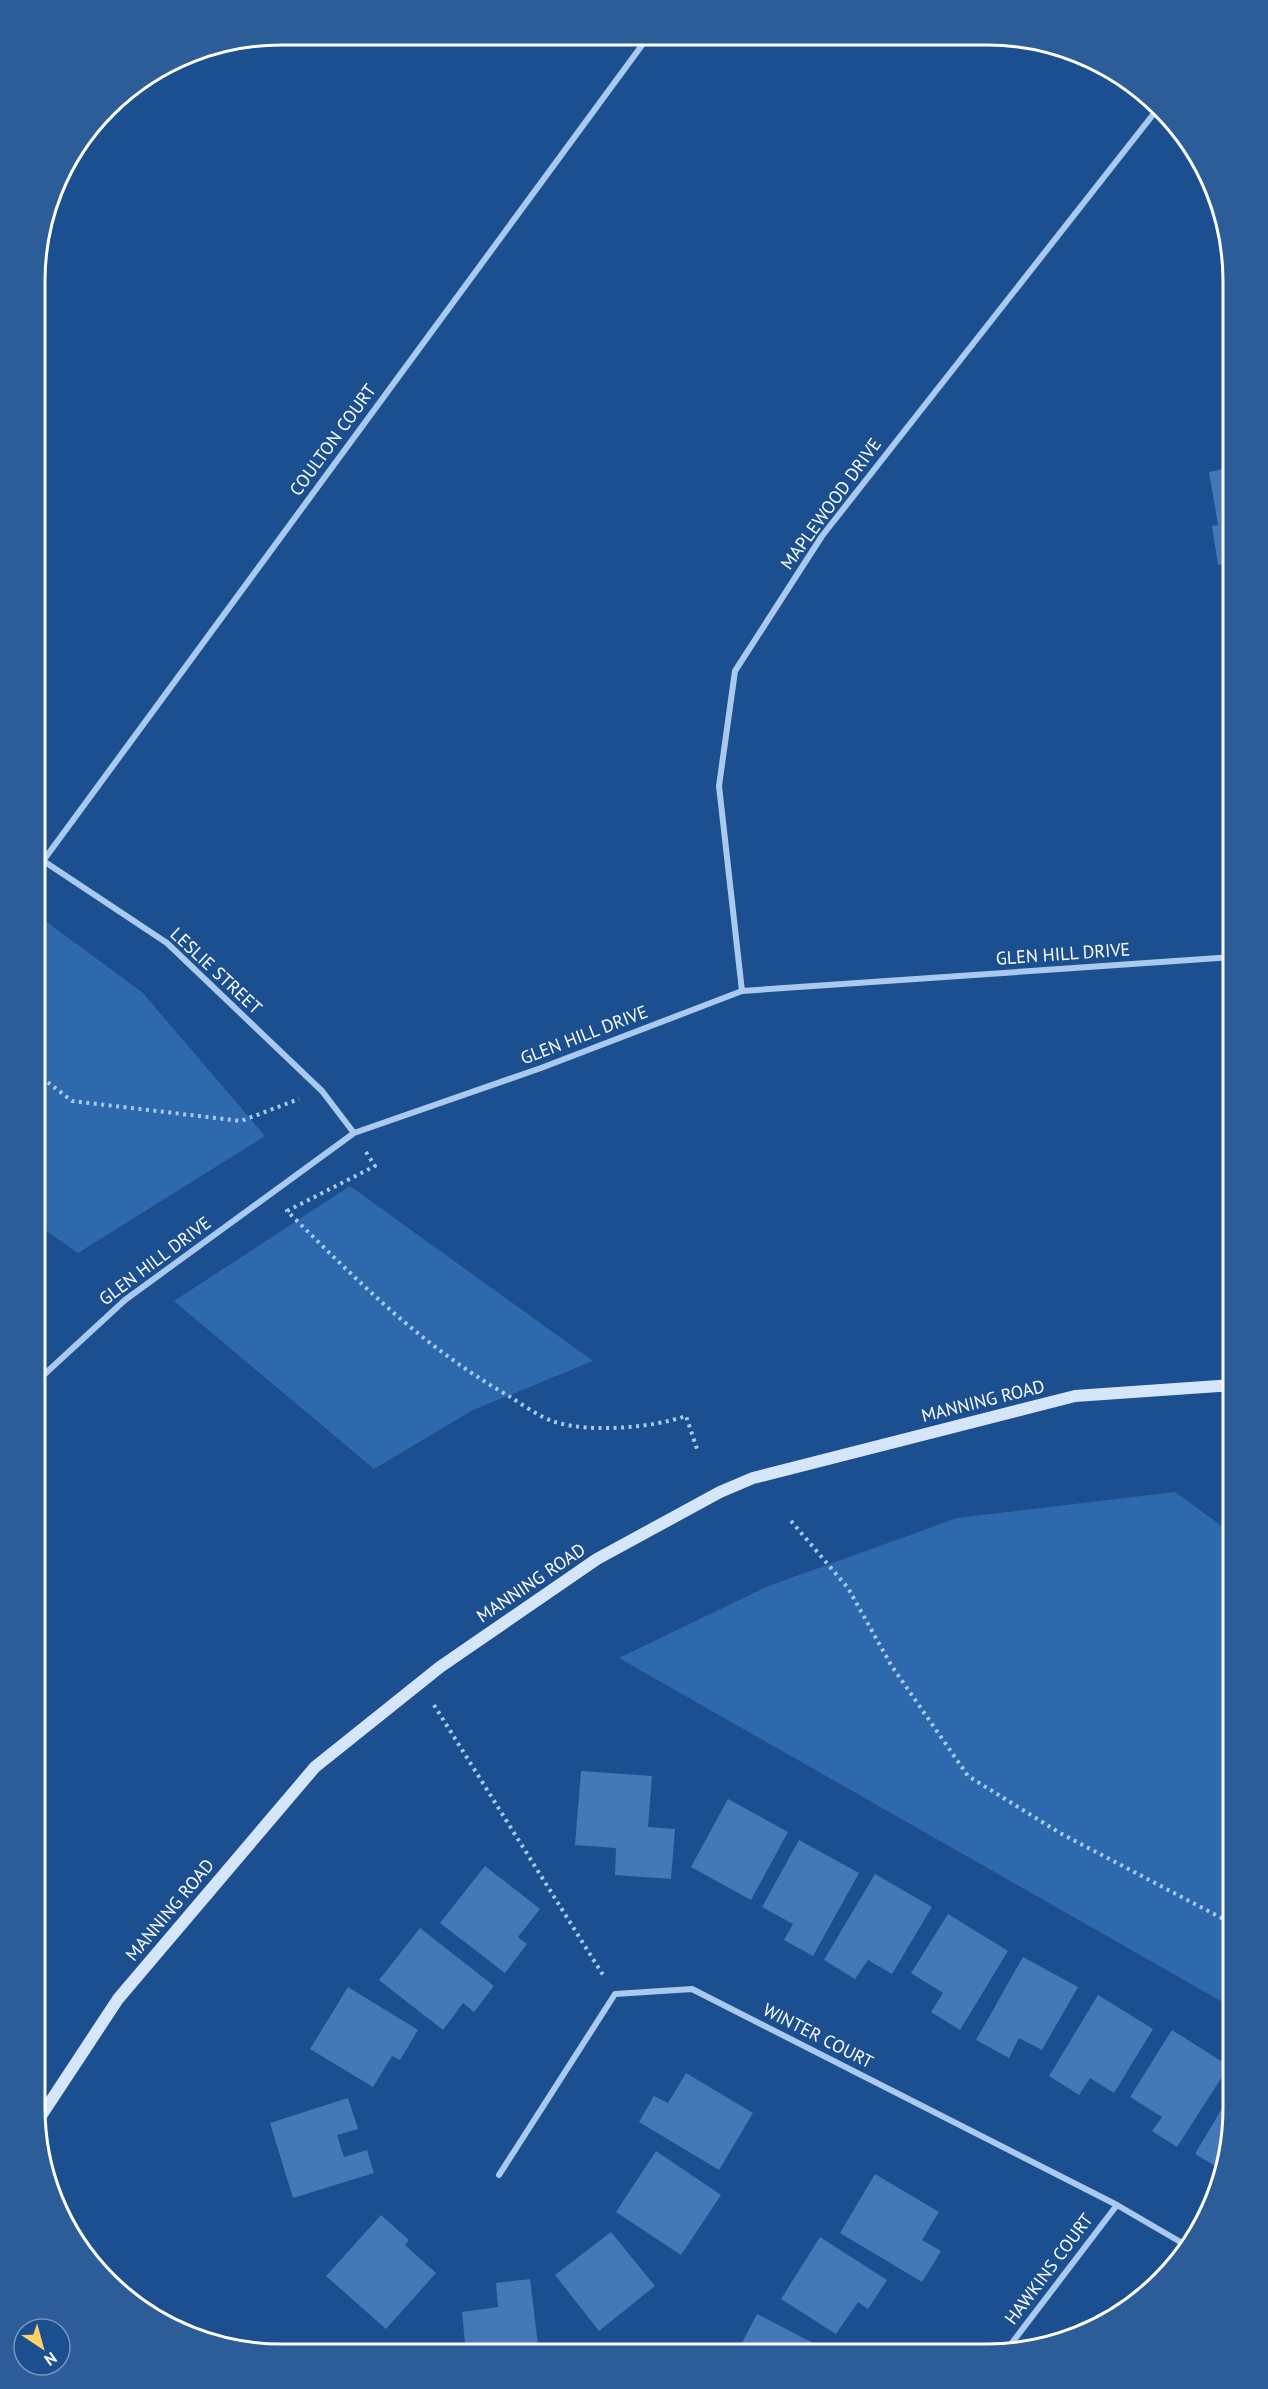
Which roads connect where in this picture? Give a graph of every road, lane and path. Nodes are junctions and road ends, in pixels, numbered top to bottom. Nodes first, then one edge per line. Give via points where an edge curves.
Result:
1 (642, 45) edge
2 (1154, 114) edge
3 (45, 858) edge
4 (45, 862) edge
5 (1223, 958) edge
6 (742, 991) junction
7 (45, 1080) edge
8 (322, 1091) junction
9 (354, 1133) junction
10 (45, 1374) edge
11 (1223, 1386) edge
12 (697, 1449) dead end
13 (791, 1521) dead end
14 (443, 1719) dead end
15 (1223, 1919) edge
16 (615, 1994) junction
17 (45, 2110) edge
18 (499, 2175) dead end
19 (1117, 2205) junction
20 (1181, 2242) edge
21 (1012, 2342) edge

1 - 3 street, COULTON COURT
2 - 6 street, MAPLEWOOD DRIVE via 822,536 735,671 719,786
4 - 8 street, LESLIE STREET via 167,943
5 - 6 street, GLEN HILL DRIVE
6 - 9 street, GLEN HILL DRIVE via 541,1068
7 - 8 path via 72,1101 242,1120
8 - 9 street, LESLIE STREET
9 - 10 street, GLEN HILL DRIVE via 125,1300
9 - 12 path via 375,1166 287,1211 384,1307 462,1369 553,1422 585,1429 668,1422 686,1416
11 - 17 main road, MANNING ROAD via 1076,1396 753,1478 597,1559 440,1667 315,1767 118,1999
13 - 15 path via 848,1587 891,1665 969,1776 1060,1833
14 - 16 path
16 - 18 street
16 - 19 street, WINTER COURT via 692,1989
19 - 20 street, WINTER COURT
19 - 21 street, HAWKINS COURT

